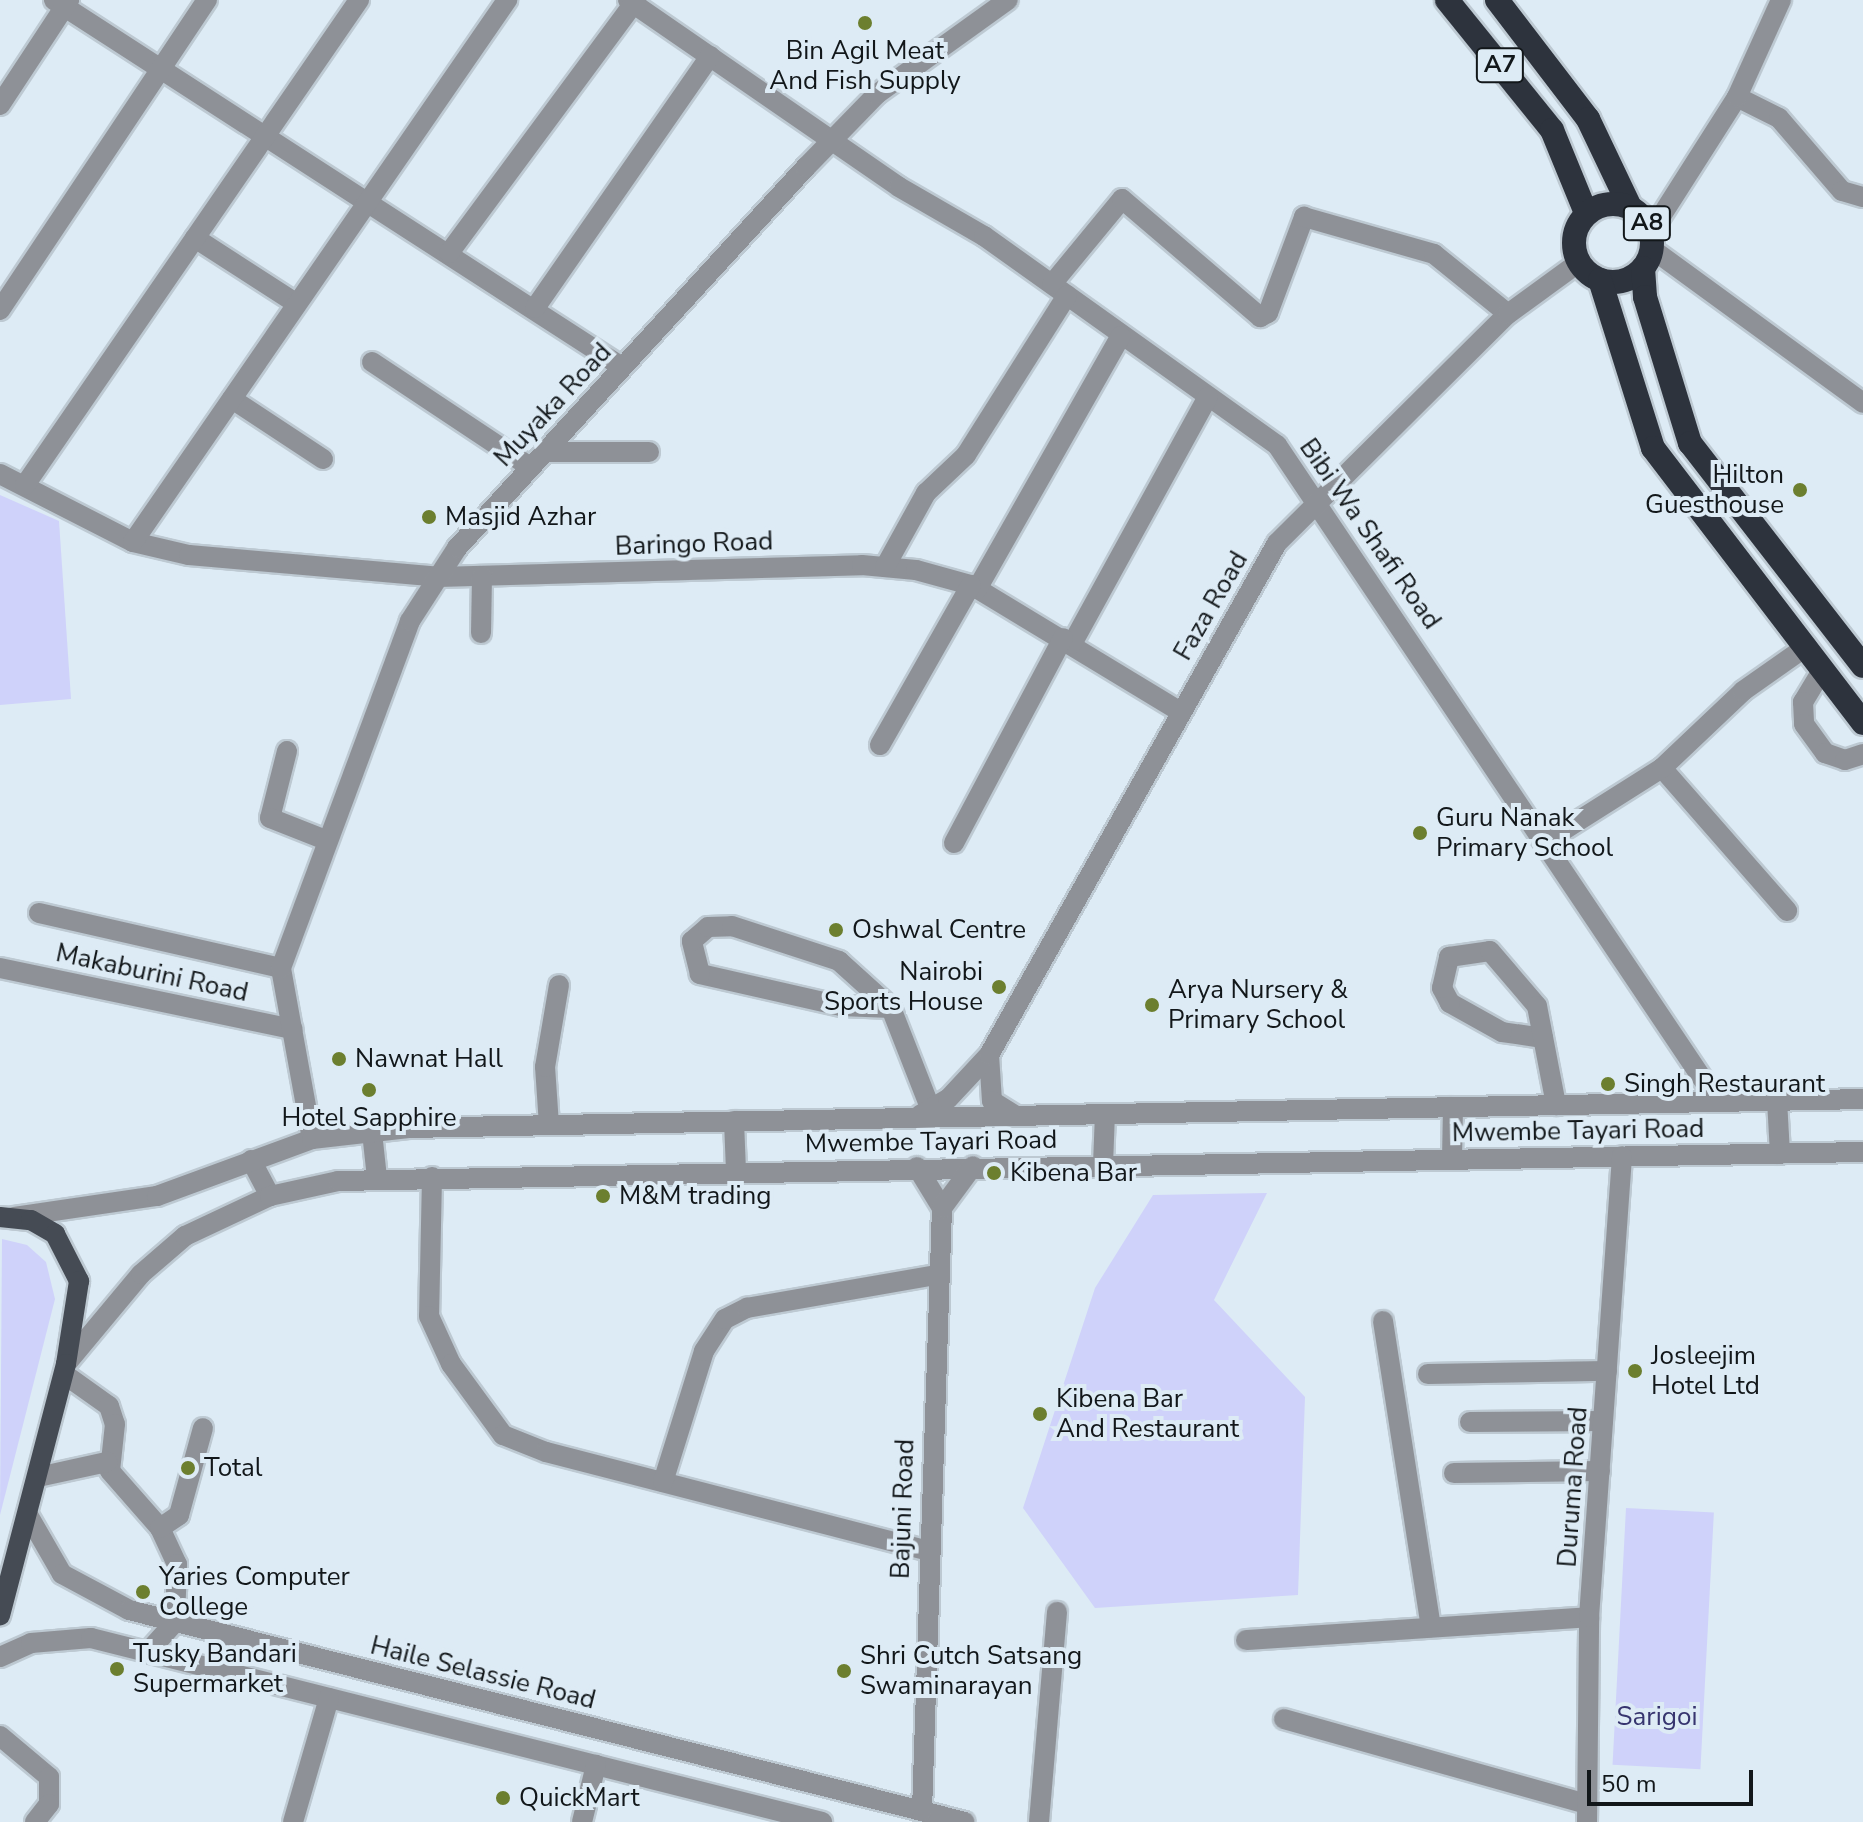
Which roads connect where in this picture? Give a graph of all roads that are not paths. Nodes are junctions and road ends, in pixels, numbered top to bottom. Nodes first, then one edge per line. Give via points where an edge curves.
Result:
1 (207, 0) edge
2 (359, 0) edge
3 (507, 0) edge
4 (1447, 0) edge
5 (1497, 0) edge
6 (1781, 0) edge
7 (633, 1) edge
8 (63, 2) edge
9 (995, 3) edge
10 (710, 56) junction
11 (161, 69) junction
12 (1737, 97) junction
13 (0, 105) edge
14 (265, 136) junction
15 (833, 140) junction
16 (1863, 197) edge
17 (368, 201) junction
18 (1630, 207) junction
19 (1586, 213) junction
20 (195, 238) junction
21 (1649, 250) junction
22 (449, 253) junction
23 (1578, 263) junction
24 (1600, 280) junction
25 (1060, 290) junction
26 (297, 304) junction
27 (535, 308) junction
28 (0, 310) edge
29 (1508, 314) junction
30 (1121, 336) junction
31 (372, 362) dead end
32 (622, 367) junction
33 (1208, 397) junction
34 (232, 399) junction
35 (1863, 403) edge
36 (563, 431) junction
37 (545, 452) junction
38 (649, 452) dead end
39 (581, 456) junction
40 (323, 459) dead end
41 (530, 467) junction
42 (0, 474) edge
43 (25, 485) junction
44 (1315, 499) junction
45 (133, 542) junction
46 (885, 567) junction
47 (482, 576) junction
48 (438, 577) junction
49 (974, 587) junction
50 (481, 633) dead end
51 (1067, 641) junction
52 (1807, 646) junction
53 (1863, 666) edge
54 (1823, 669) junction
55 (1179, 711) junction
56 (1863, 723) edge
57 (880, 745) dead end
58 (287, 751) dead end
59 (1863, 754) edge
60 (1662, 768) junction
61 (1548, 840) junction
62 (328, 841) junction
63 (954, 843) dead end
64 (1787, 911) dead end
65 (39, 913) dead end
66 (0, 968) edge
67 (281, 968) junction
68 (559, 985) dead end
69 (891, 1008) junction
70 (293, 1029) junction
71 (1543, 1038) junction
72 (989, 1055) junction
73 (1863, 1099) edge
74 (1777, 1100) junction
75 (1718, 1102) junction
76 (1556, 1105) junction
77 (1453, 1107) junction
78 (923, 1114) junction
79 (1105, 1114) junction
80 (1017, 1116) junction
81 (734, 1121) junction
82 (549, 1125) junction
83 (372, 1132) junction
84 (312, 1139) junction
85 (1863, 1152) edge
86 (1780, 1154) junction
87 (1622, 1156) junction
88 (1452, 1159) junction
89 (251, 1160) junction
90 (1103, 1165) junction
91 (973, 1166) junction
92 (917, 1167) junction
93 (736, 1171) junction
94 (432, 1177) junction
95 (377, 1178) junction
96 (270, 1196) junction
97 (942, 1208) junction
98 (7, 1217) edge
99 (936, 1275) junction
100 (1383, 1321) dead end
101 (65, 1369) junction
102 (1607, 1371) junction
103 (1428, 1374) dead end
104 (1603, 1421) junction
105 (1470, 1422) dead end
106 (203, 1428) dead end
107 (107, 1462) junction
108 (1600, 1471) junction
109 (1454, 1473) dead end
110 (38, 1477) junction
111 (663, 1482) junction
112 (28, 1515) junction
113 (160, 1528) junction
114 (928, 1551) junction
115 (1057, 1612) dead end
116 (0, 1615) edge
117 (1589, 1617) junction
118 (175, 1622) junction
119 (1431, 1627) junction
120 (1246, 1640) dead end
121 (148, 1652) junction
122 (0, 1657) edge
123 (329, 1698) junction
124 (1284, 1719) dead end
125 (0, 1736) edge
126 (596, 1765) junction
127 (922, 1811) junction
128 (1587, 1813) edge
129 (35, 1822) edge
130 (293, 1822) edge
131 (582, 1822) edge
132 (822, 1822) edge
133 (965, 1822) edge
134 (1039, 1822) edge

1 - 11 street
2 - 14 street
3 - 17 street
4 - 19 highway, A7 via 1552,130
5 - 18 highway, A7 via 1588,119
6 - 12 street
7 - 10 street, Bibi Wa Shafi Road
7 - 22 street
8 - 11 street
8 - 13 street
9 - 15 street, Muyaka Road via 877,94
10 - 15 street, Bibi Wa Shafi Road
10 - 27 street
11 - 14 street
11 - 28 street
12 - 16 street via 1779,118 1842,191
12 - 21 street
14 - 17 street
14 - 20 street
15 - 25 street, Bibi Wa Shafi Road
15 - 32 street, Muyaka Road
17 - 22 street
17 - 26 street
18 - 19 highway, A8 via 1607,204
18 - 21 highway, A8
19 - 23 highway, A8 via 1573,237
20 - 26 street
20 - 43 street
21 - 24 highway, A8 via 1624,281
21 - 35 street
21 - 53 highway via 1645,297 1690,443
22 - 27 street
23 - 24 highway
23 - 29 street, Faza Road
24 - 52 highway via 1653,448
25 - 29 street via 1122,199 1257,316 1268,313 1304,217 1434,254
25 - 30 street, Bibi Wa Shafi Road
25 - 46 street via 966,455 926,493
26 - 34 street
27 - 32 street
29 - 44 street, Faza Road
30 - 33 street, Bibi Wa Shafi Road
30 - 49 street
31 - 41 street
32 - 36 street, Muyaka Road
33 - 44 street, Bibi Wa Shafi Road via 1277,445
33 - 51 street
34 - 40 street
34 - 45 street
36 - 37 street, Muyaka Road
36 - 39 street
37 - 39 street
37 - 41 street, Muyaka Road
38 - 39 street
41 - 48 street, Muyaka Road
42 - 43 street, Baringo Road
43 - 45 street, Baringo Road
44 - 55 street, Faza Road via 1277,543
44 - 61 street, Bibi Wa Shafi Road
45 - 48 street, Baringo Road via 189,555
46 - 47 street, Baringo Road
46 - 49 street, Baringo Road
47 - 48 street, Baringo Road
47 - 50 street
48 - 62 street, Muyaka Road via 410,621
49 - 51 street, Baringo Road
49 - 57 street
51 - 55 street, Baringo Road
51 - 63 street
52 - 54 highway
52 - 60 street via 1743,691
54 - 56 highway
54 - 59 street via 1803,702 1804,724 1825,753 1845,760
55 - 72 street, Faza Road
58 - 62 street via 270,818
60 - 61 street
60 - 64 street
61 - 75 street, Bibi Wa Shafi Road
62 - 67 street, Muyaka Road
65 - 67 street
66 - 70 street, Makaburini Road
67 - 70 street
68 - 82 street via 545,1067
69 - 69 street via 841,1006 700,974 692,941 708,927 732,926 810,948 839,961
69 - 78 street
70 - 84 street
71 - 71 street via 1537,1006 1490,951 1449,957 1442,988 1450,1003 1502,1032
71 - 76 street
72 - 78 street, Faza Road
72 - 80 street via 992,1101
73 - 74 street, Mwembe Tayari Road
74 - 75 street, Mwembe Tayari Road
74 - 86 street
75 - 76 street, Mwembe Tayari Road
76 - 77 street, Mwembe Tayari Road
77 - 79 street, Mwembe Tayari Road
77 - 88 street
78 - 80 street, Mwembe Tayari Road
78 - 81 street, Mwembe Tayari Road
79 - 80 street, Mwembe Tayari Road
79 - 90 street
81 - 82 street, Mwembe Tayari Road
81 - 93 street
82 - 83 street, Mwembe Tayari Road
83 - 84 street, Mwembe Tayari Road
83 - 95 street
84 - 89 street, Mwembe Tayari Road
85 - 86 street, Mwembe Tayari Road
86 - 87 street, Mwembe Tayari Road
87 - 88 street, Mwembe Tayari Road
87 - 102 street, Duruma Road
88 - 90 street, Mwembe Tayari Road
89 - 96 street
89 - 98 street, Mwembe Tayari Road via 157,1196
90 - 91 street, Mwembe Tayari Road
91 - 92 street, Mwembe Tayari Road
91 - 97 street
92 - 93 street, Mwembe Tayari Road
92 - 97 street
93 - 94 street, Mwembe Tayari Road
94 - 95 street, Mwembe Tayari Road
94 - 111 street via 429,1316 490,1421 517,1443
95 - 96 street, Mwembe Tayari Road
96 - 101 street, Mwembe Tayari Road via 208,1222 162,1254
97 - 99 street, Bajuni Road
98 - 101 main road via 55,1234 77,1268
99 - 111 street via 747,1308 725,1319 704,1351
99 - 114 street, Bajuni Road
100 - 119 street
101 - 107 street via 101,1395 113,1413
101 - 110 main road
102 - 103 street
102 - 104 street, Duruma Road
104 - 105 street
104 - 108 street, Duruma Road
106 - 113 street via 179,1515
107 - 110 street
107 - 113 street via 124,1493
108 - 109 street
108 - 117 street, Duruma Road
110 - 112 main road
111 - 114 street
112 - 116 main road
112 - 118 street, Haile Selassie Road via 62,1574 101,1600
113 - 118 street via 177,1564
114 - 127 street, Bajuni Road
115 - 134 street
117 - 119 street
117 - 128 street, Duruma Road
118 - 121 street
118 - 127 street, Haile Selassie Road
119 - 120 street
121 - 122 street via 91,1638 31,1643
121 - 123 street
123 - 126 street
123 - 130 street
124 - 128 street
125 - 129 street via 49,1777 49,1804
126 - 131 street
126 - 132 street
127 - 133 street, Haile Selassie Road

